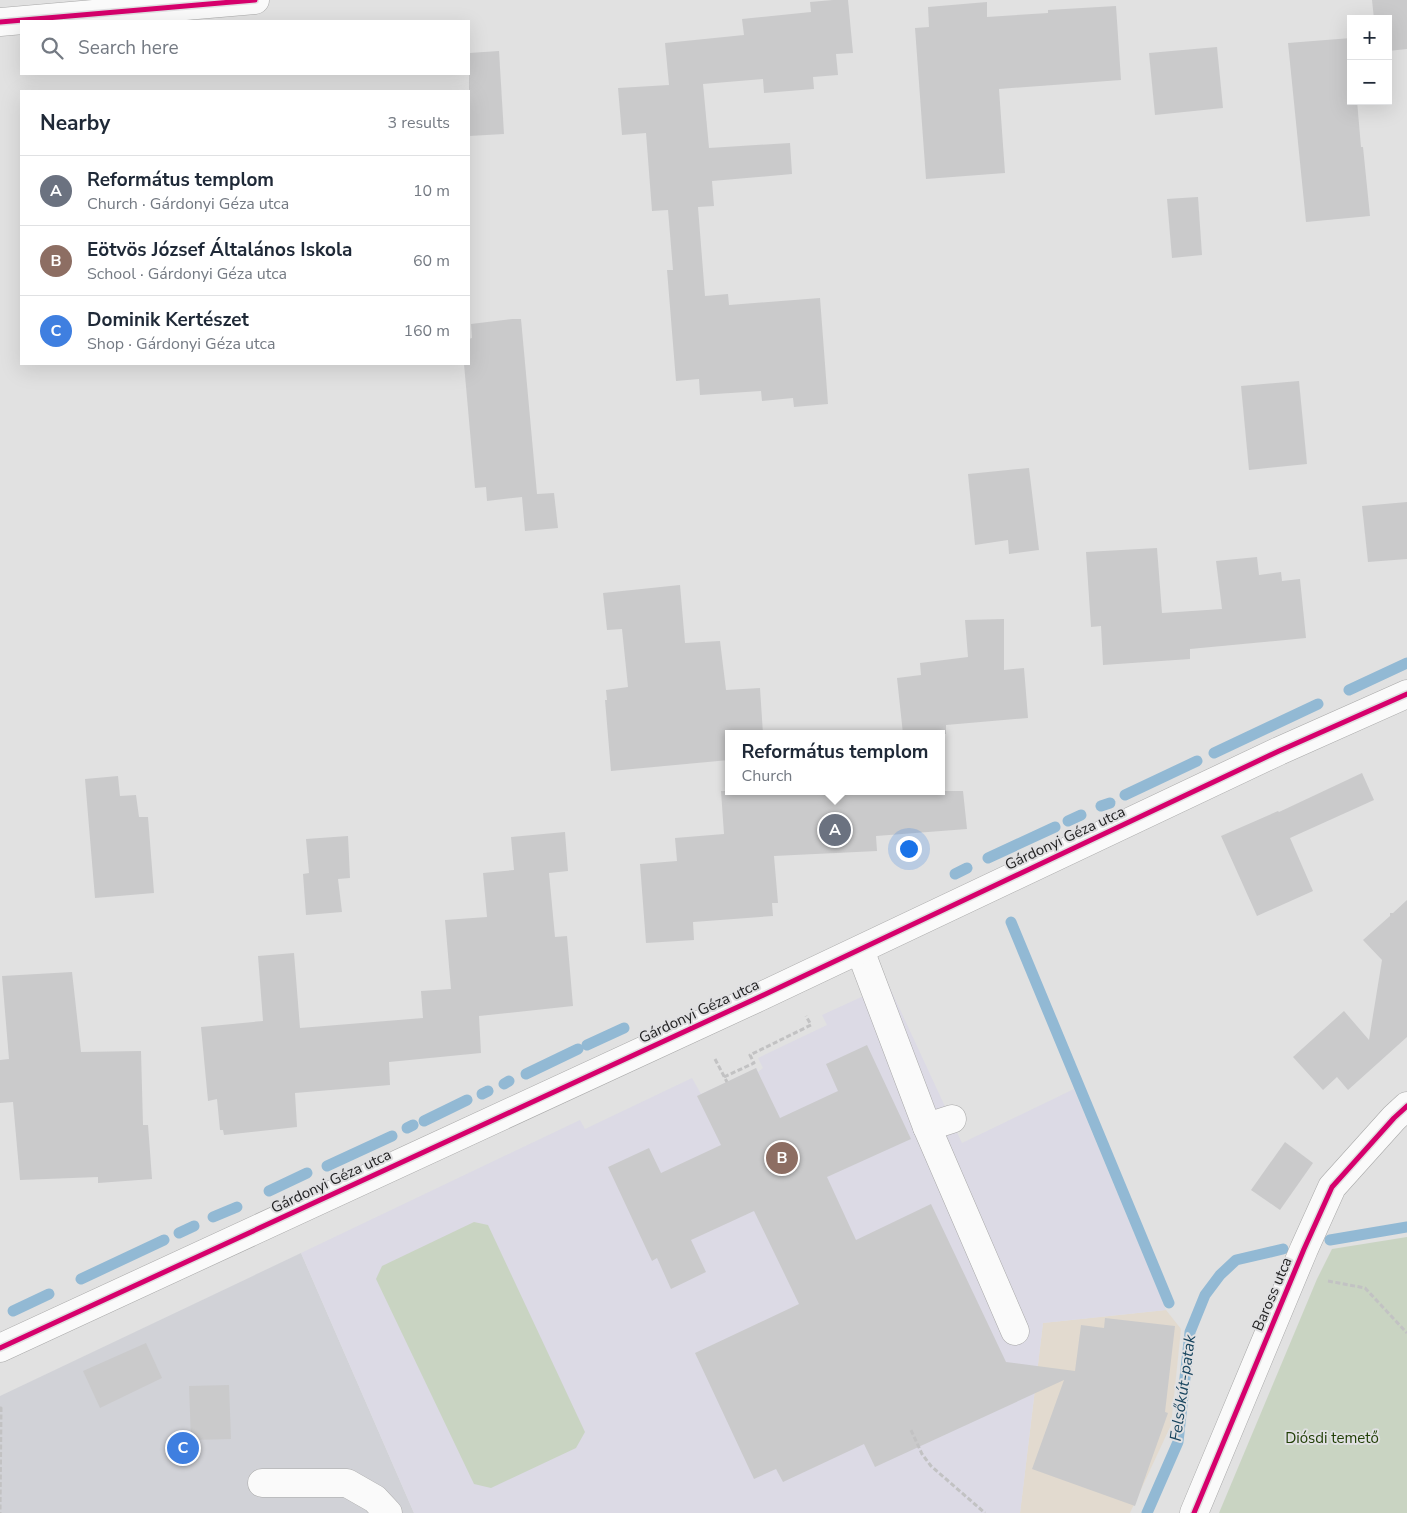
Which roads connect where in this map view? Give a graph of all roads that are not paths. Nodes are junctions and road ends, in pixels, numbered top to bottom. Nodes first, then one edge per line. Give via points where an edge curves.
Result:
1 (255, 0) edge
2 (20, 20) edge
3 (23, 20) edge
4 (0, 22) edge
5 (1407, 694) edge
6 (860, 950) junction
7 (1407, 1106) edge
8 (1015, 1331) dead end
9 (0, 1348) edge
10 (262, 1483) dead end
11 (388, 1513) edge
12 (1194, 1513) edge

1 - 3 street
2 - 4 street
5 - 6 street, Gárdonyi Géza utca via 1270,755
6 - 8 street via 939,1123
6 - 9 street, Gárdonyi Géza utca
7 - 12 street, Baross utca via 1332,1187
10 - 11 street via 347,1483 375,1499

